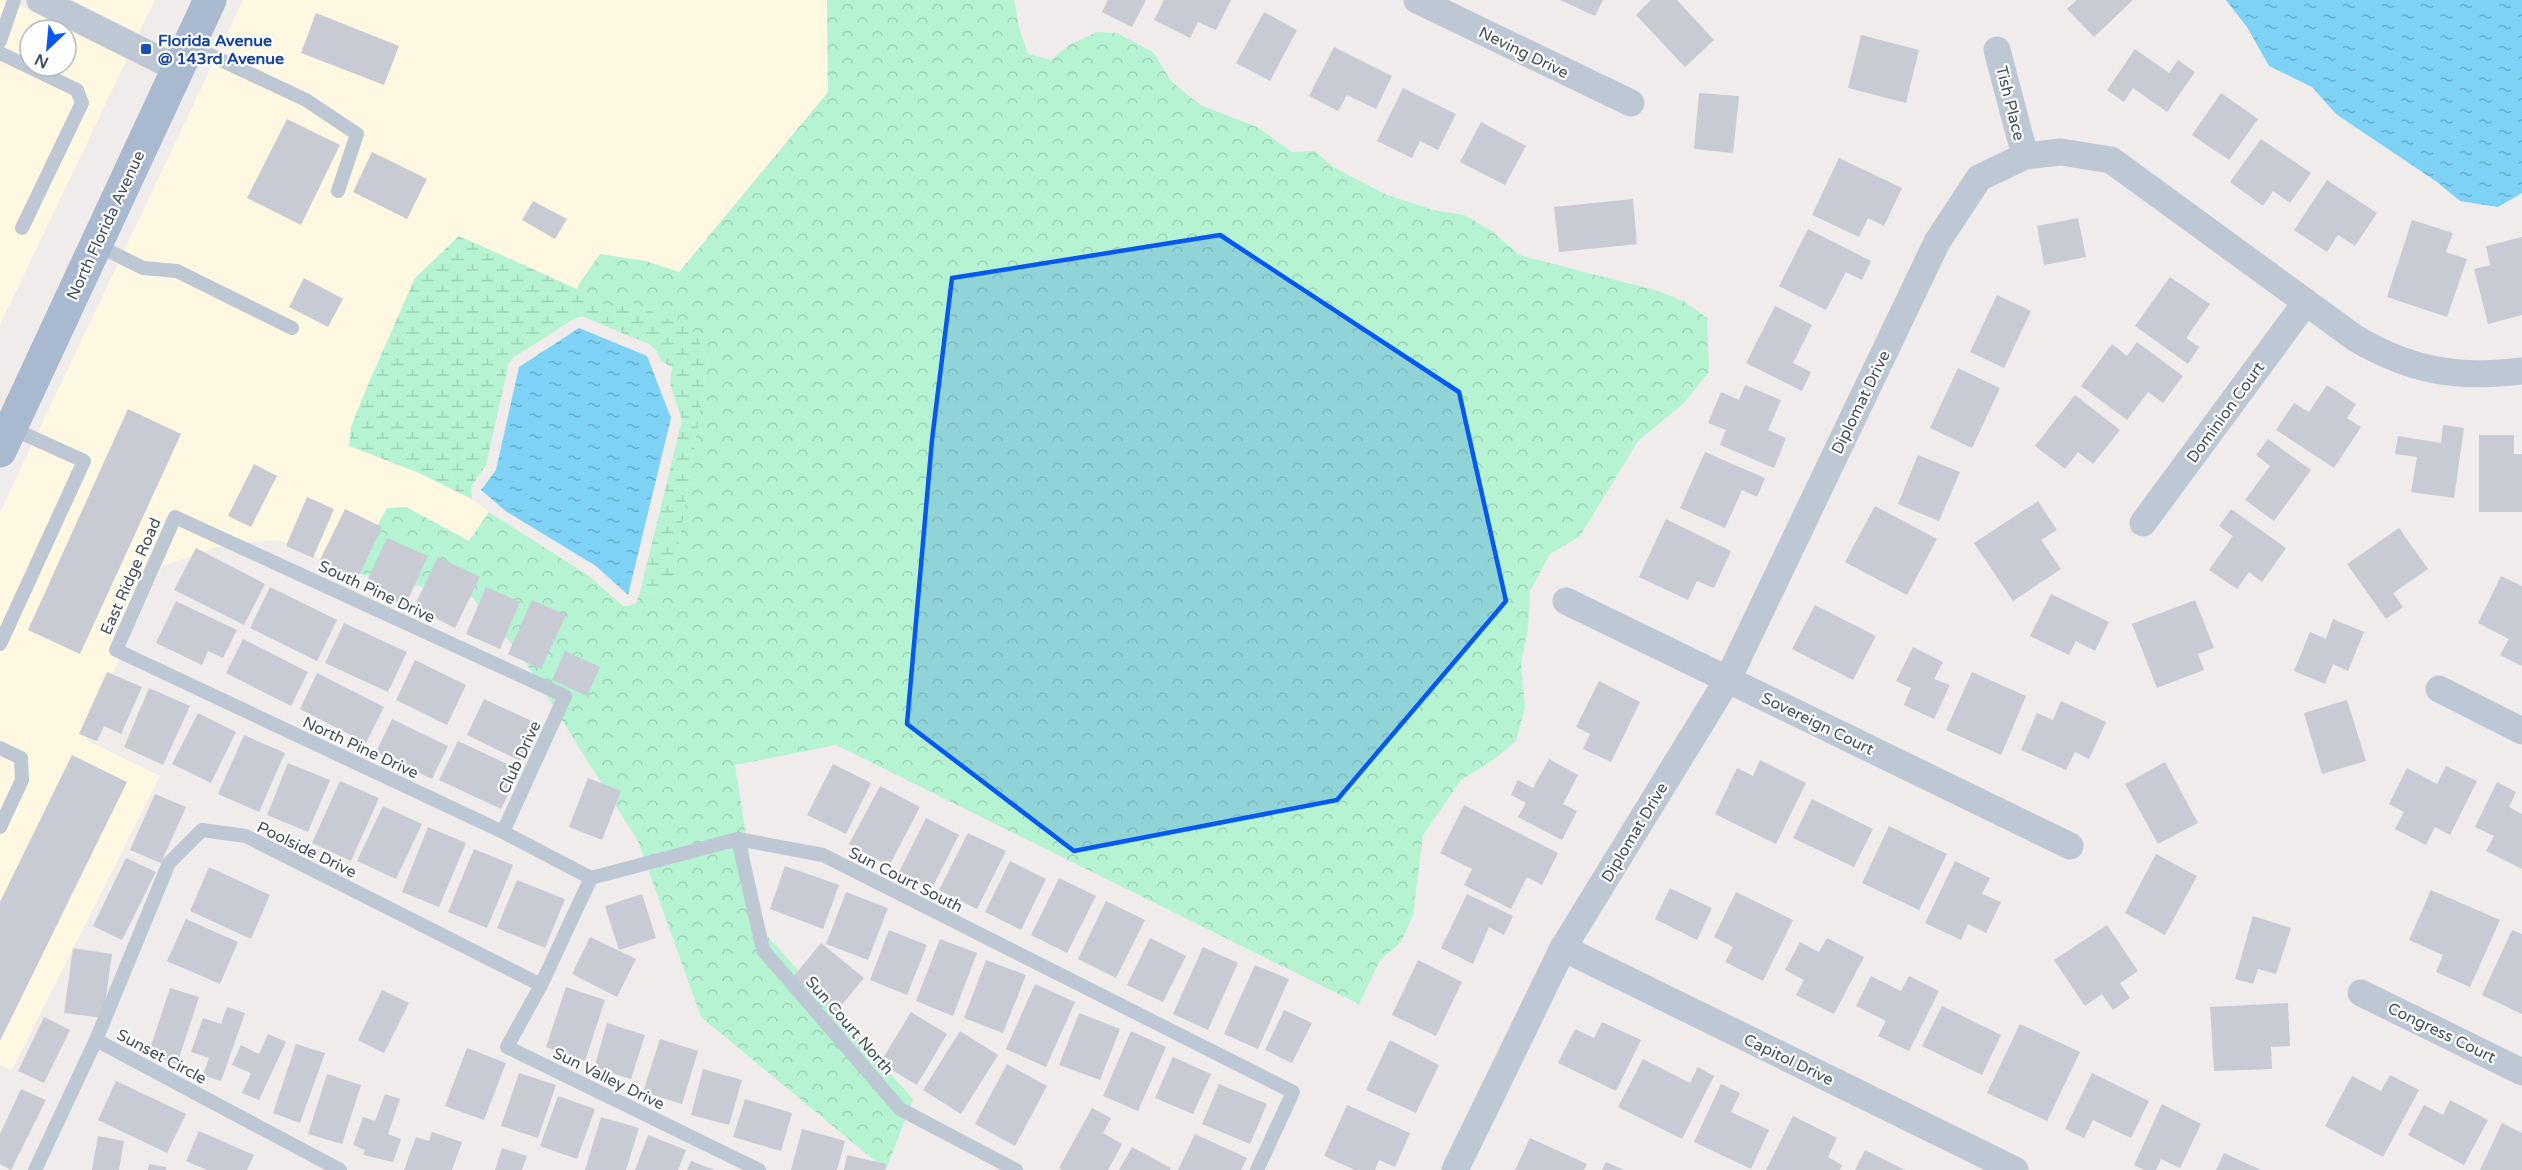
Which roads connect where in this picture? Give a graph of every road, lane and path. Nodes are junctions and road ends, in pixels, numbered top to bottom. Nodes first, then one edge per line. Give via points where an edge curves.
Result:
1 (14, 0) edge
2 (40, 0) edge
3 (210, 0) edge
4 (1417, 0) edge
5 (0, 41) edge
6 (1997, 50) dead end
7 (0, 52) edge
8 (184, 57) junction
9 (1631, 103) dead end
10 (2025, 156) junction
11 (338, 191) dead end
12 (22, 228) dead end
13 (95, 244) junction
14 (2306, 302) junction
15 (292, 328) dead end
16 (2522, 371) edge
17 (5, 439) edge
18 (175, 517) joint
19 (2143, 523) dead end
20 (1566, 601) dead end
21 (0, 644) edge
22 (116, 650) joint
23 (1728, 679) junction
24 (2439, 689) dead end
25 (565, 696) joint
26 (2522, 730) edge
27 (0, 748) edge
28 (0, 827) edge
29 (502, 832) junction
30 (738, 839) junction
31 (2070, 846) dead end
32 (591, 878) junction
33 (1563, 948) junction
34 (541, 985) junction
35 (2361, 993) dead end
36 (96, 1040) junction
37 (2522, 1072) edge
38 (35, 1170) edge
39 (340, 1170) edge
40 (759, 1170) edge
41 (1016, 1170) edge
42 (1257, 1170) edge
43 (1455, 1170) edge
44 (2015, 1170) edge

1 - 5 lane
2 - 8 street
3 - 8 main road, North Florida Avenue
4 - 9 street, Neving Drive
6 - 10 street, Tish Place
7 - 12 lane via 77,90 82,103
8 - 11 lane via 306,100 357,134
8 - 13 main road, North Florida Avenue
10 - 14 street, Diplomat Drive via 2061,152 2111,160
10 - 23 street, Diplomat Drive via 1979,178 1937,242
13 - 15 lane via 143,268 177,271
13 - 17 main road, North Florida Avenue
14 - 16 street, Diplomat Drive via 2355,338 2398,361 2453,374
14 - 19 street, Dominion Court
17 - 21 lane via 84,461
18 - 22 lane, East Ridge Road
18 - 25 lane, South Pine Drive
20 - 23 street, Sovereign Court
22 - 29 lane, North Pine Drive
23 - 31 street, Sovereign Court
23 - 33 street, Diplomat Drive
24 - 26 street
25 - 29 lane, Club Drive
27 - 28 lane via 21,758 22,780
29 - 32 lane, North Pine Drive
30 - 32 lane, Sun Court South
30 - 41 lane, Sun Court North via 763,950 900,1109
30 - 42 lane, Sun Court South via 823,855 1293,1092
32 - 34 lane
33 - 43 street, Diplomat Drive
33 - 44 street, Capitol Drive
34 - 36 lane, Poolside Drive via 246,836 202,830 169,863
34 - 40 lane, Sun Valley Drive via 507,1047
35 - 37 street, Congress Court
36 - 38 lane, Sunset Circle
36 - 39 lane, Sunset Circle

